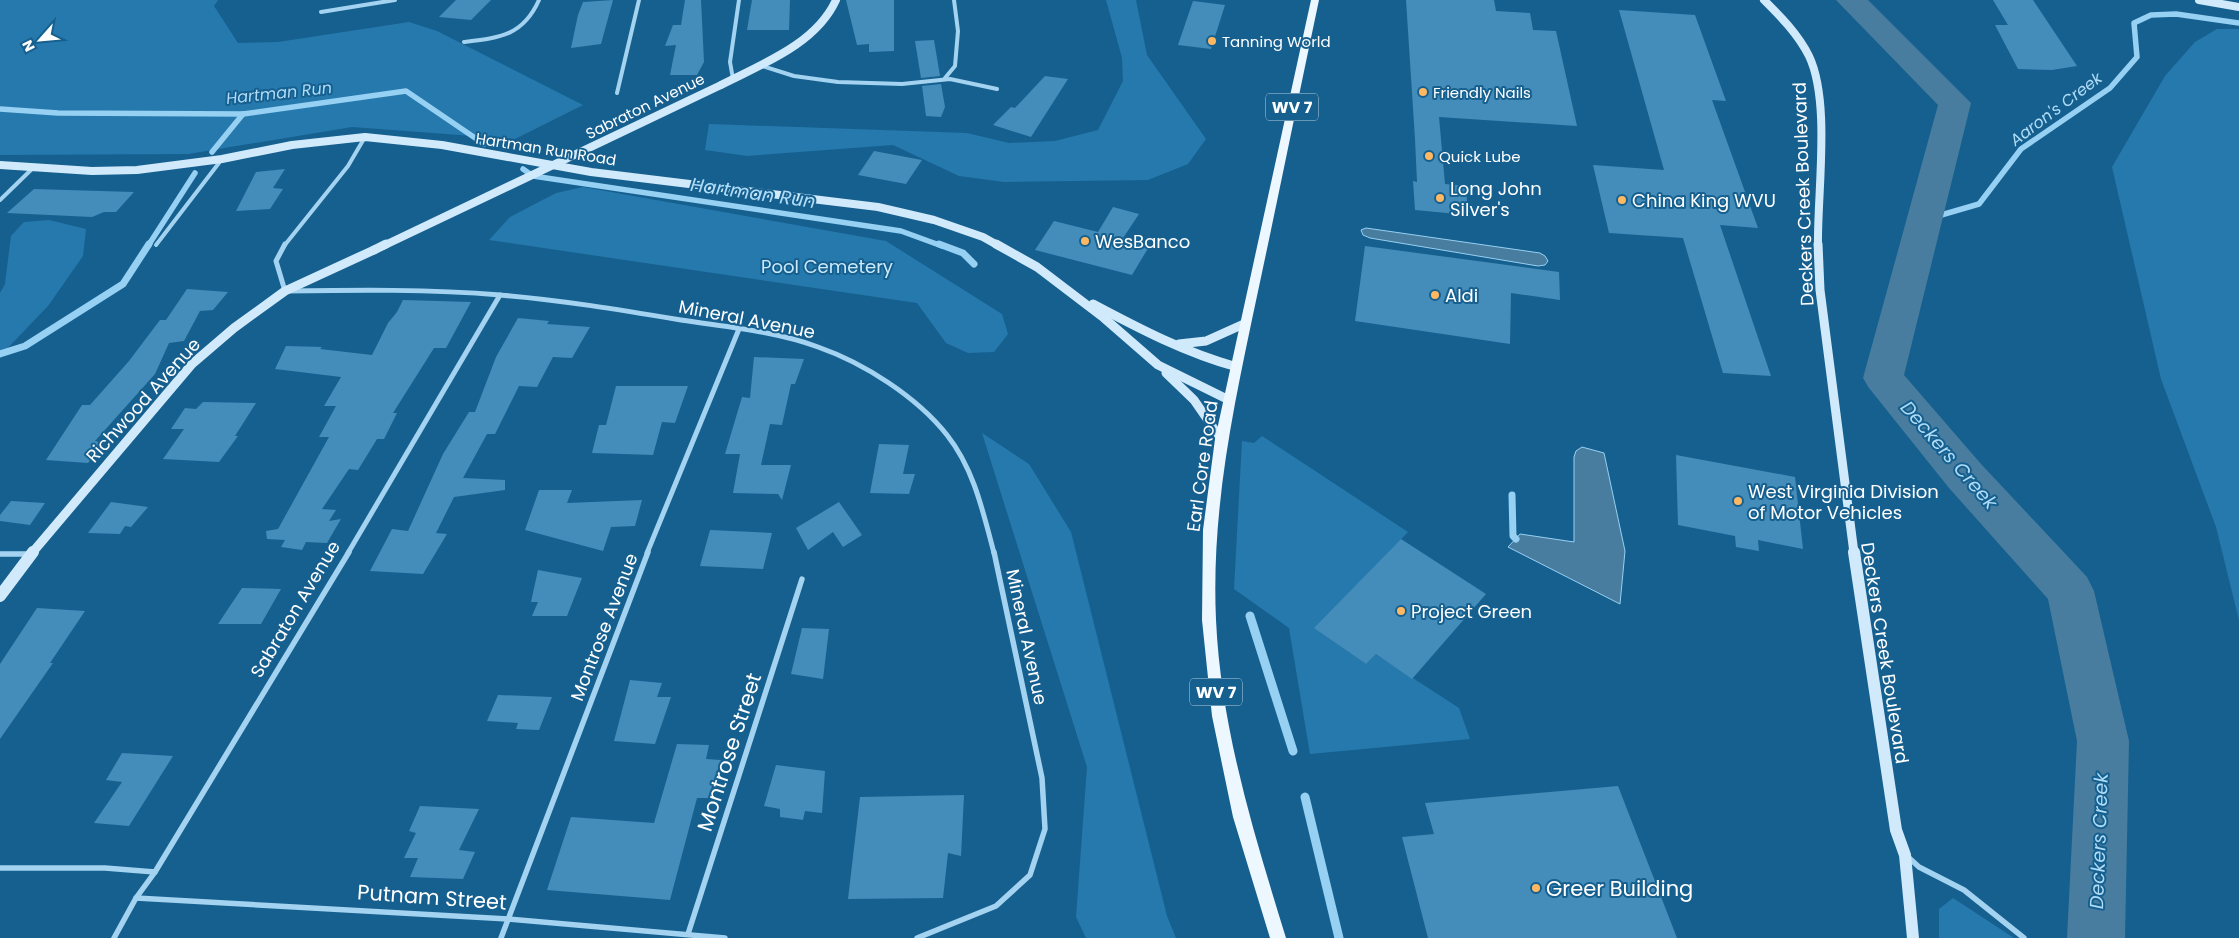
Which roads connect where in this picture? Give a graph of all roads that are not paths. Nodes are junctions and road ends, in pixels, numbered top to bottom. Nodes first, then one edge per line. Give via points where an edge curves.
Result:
1 (395, 0) edge
2 (539, 0) edge
3 (639, 0) edge
4 (739, 0) edge
5 (836, 0) edge
6 (954, 0) edge
7 (1315, 0) edge
8 (1764, 0) edge
9 (2199, 0) edge
10 (2239, 7) edge
11 (321, 12) dead end
12 (464, 42) dead end
13 (762, 66) junction
14 (946, 78) junction
15 (733, 79) junction
16 (997, 89) dead end
17 (617, 93) dead end
18 (365, 137) junction
19 (222, 159) junction
20 (0, 165) edge
21 (34, 167) junction
22 (0, 200) edge
23 (156, 245) dead end
24 (285, 290) junction
25 (1070, 291) junction
26 (500, 295) junction
27 (1246, 323) junction
28 (739, 329) junction
29 (1172, 343) junction
30 (1158, 365) junction
31 (1236, 367) junction
32 (1230, 400) junction
33 (1221, 439) junction
34 (0, 554) edge
35 (31, 554) junction
36 (802, 579) dead end
37 (0, 596) edge
38 (1905, 855) junction
39 (0, 868) edge
40 (155, 872) junction
41 (136, 898) junction
42 (508, 919) junction
43 (688, 934) junction
44 (114, 938) edge
45 (501, 938) edge
46 (725, 938) edge
47 (917, 938) edge
48 (1278, 938) edge
49 (1913, 938) edge
50 (2024, 938) edge

1 - 11 street
2 - 12 street via 529,21 520,29
3 - 17 street
4 - 15 street via 730,62
5 - 13 street, Sabraton Avenue via 817,27
6 - 14 street via 958,31 955,66
7 - 27 main road, Earl Core Road / WV 7
8 - 38 street, Deckers Creek Boulevard via 1808,51 1817,80 1820,288 1854,561 1896,830
9 - 10 street
13 - 14 street via 799,76 873,85 920,84
13 - 15 street, Sabraton Avenue
14 - 16 street
15 - 24 street, Sabraton Avenue, bridge
18 - 19 street, Hartman Run Road via 292,145
18 - 24 street via 348,166 287,240 276,261
18 - 25 street, Hartman Run Road via 442,145 591,172 823,199 897,211 983,237 1037,267
19 - 21 street, Hartman Run Road via 137,170
19 - 23 street
20 - 21 street, Hartman Run Road
21 - 22 street
24 - 26 street, Mineral Avenue
24 - 35 street, Richwood Avenue via 192,364
25 - 29 street, Hartman Run Road via 1148,334
25 - 30 street, Hartman Run Road
26 - 28 street, Mineral Avenue
26 - 40 street, Sabraton Avenue
27 - 29 street via 1218,338 1194,344
27 - 31 main road, Earl Core Road / WV 7
28 - 42 street, Montrose Avenue via 646,556
28 - 47 street, Mineral Avenue via 819,347 874,373 916,405 946,434 965,462 982,507 1002,583 1042,778 1045,829 1030,875 996,906
29 - 31 street, Hartman Run Road via 1207,359
30 - 32 street, Hartman Run Road
30 - 33 street via 1194,400
31 - 32 main road, Earl Core Road / WV 7
32 - 33 main road, Earl Core Road / WV 7
33 - 48 main road, Earl Core Road / WV 7 via 1210,530 1208,620 1219,716 1241,817
34 - 35 street
35 - 37 street, Richwood Avenue
36 - 43 street, Montrose Street
38 - 49 street, Deckers Creek Boulevard
38 - 50 street via 1919,867 1964,890
39 - 40 street via 105,868
40 - 41 street, Sabraton Avenue
41 - 42 street, Putnam Street
41 - 44 street, Sabraton Avenue
42 - 43 street, Putnam Street
42 - 45 street, Montrose Avenue
43 - 46 street, Putnam Street

